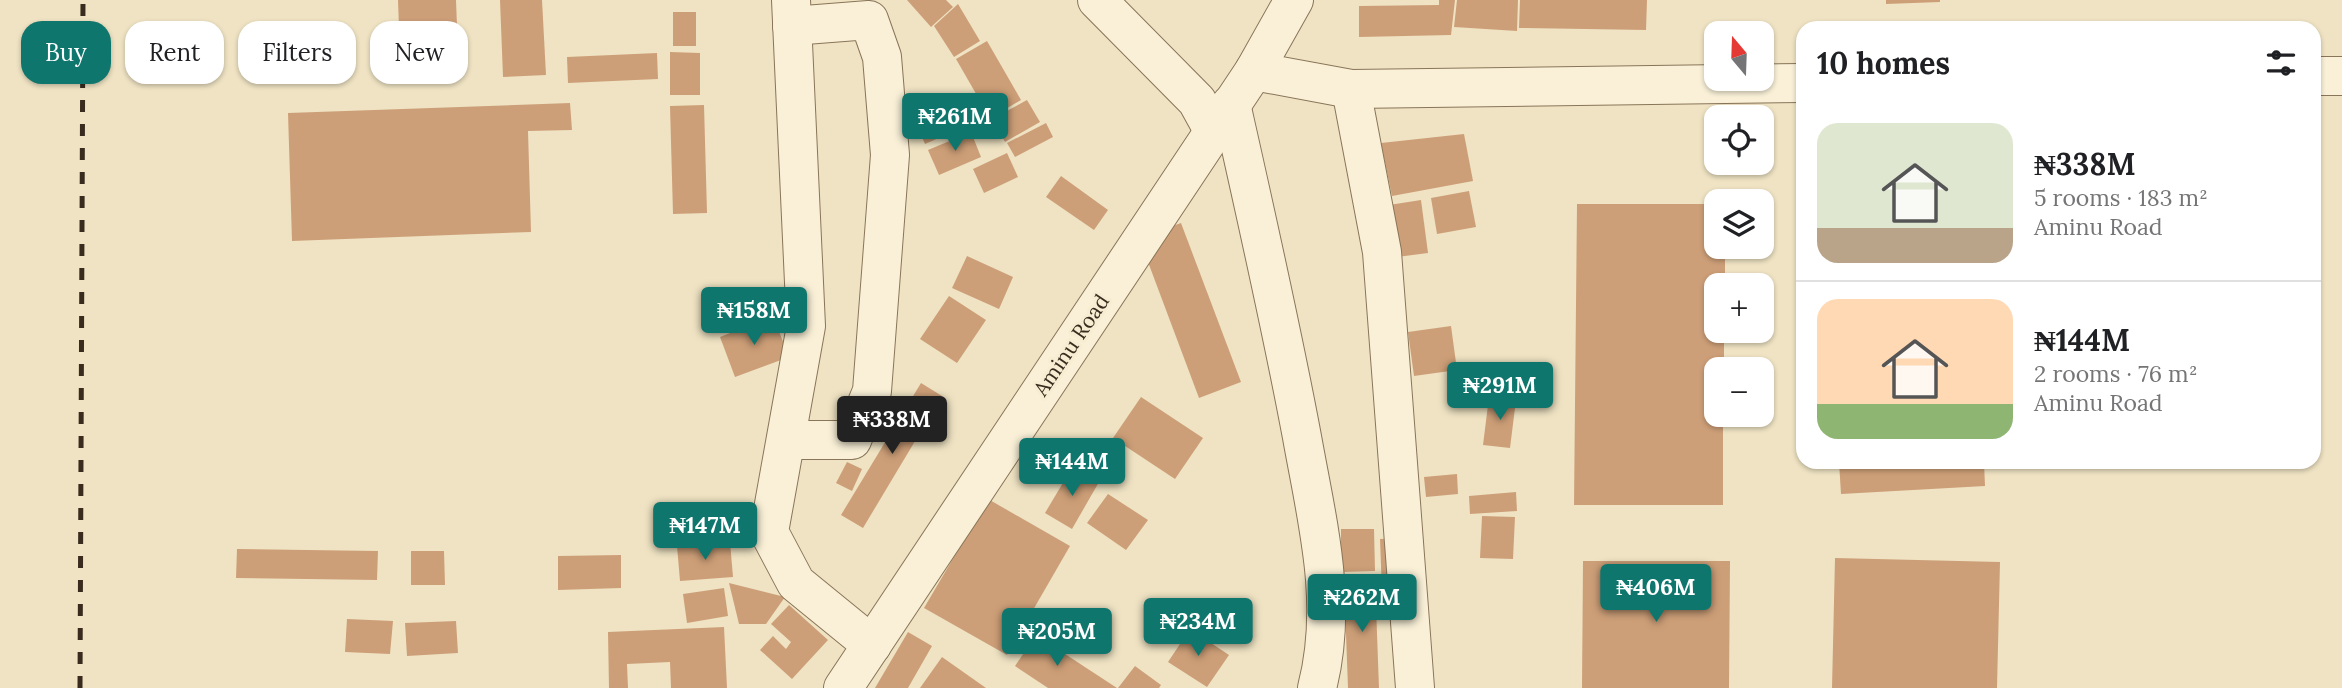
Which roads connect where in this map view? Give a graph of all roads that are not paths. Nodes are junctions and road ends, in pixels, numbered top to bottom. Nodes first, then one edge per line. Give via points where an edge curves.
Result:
1 (1097, 0) edge
2 (1294, 0) edge
3 (791, 13) edge
4 (1254, 71) junction
5 (2321, 76) edge
6 (2342, 76) edge
7 (1796, 83) edge
8 (1351, 89) junction
9 (1222, 117) junction
10 (786, 440) junction
11 (872, 645) junction
12 (843, 688) edge
13 (1317, 688) edge
14 (1415, 688) edge

1 - 9 street via 1197,101
2 - 4 street, Aminu Road
3 - 10 street via 806,326
3 - 10 street via 869,20 882,57 890,155 872,391 852,440
4 - 8 street
4 - 9 street, Aminu Road
5 - 6 street
7 - 8 street
8 - 14 street via 1382,251
9 - 11 street, Aminu Road
9 - 13 street via 1283,333 1325,563 1329,612
10 - 11 street via 769,532 796,583
11 - 12 street, Aminu Road

